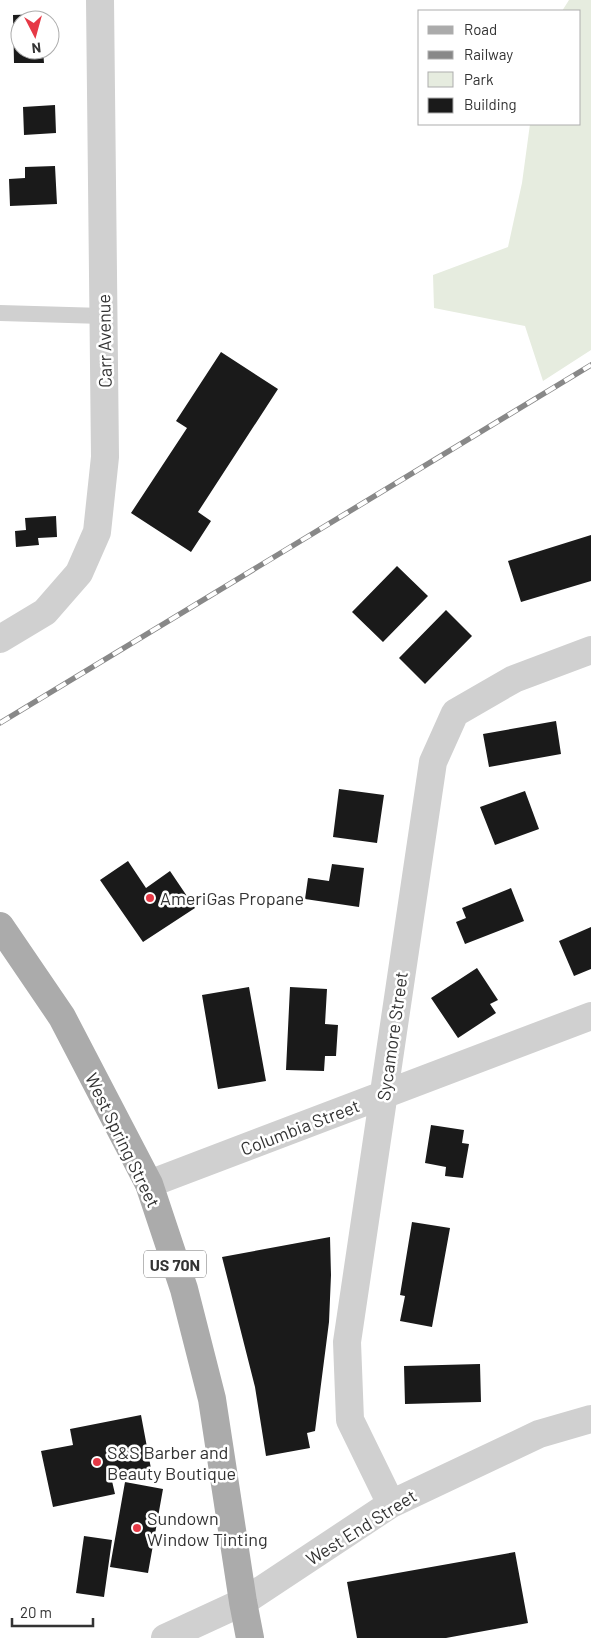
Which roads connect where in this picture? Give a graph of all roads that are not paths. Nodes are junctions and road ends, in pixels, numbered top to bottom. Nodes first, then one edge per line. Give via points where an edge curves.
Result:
1 (100, 0) edge
2 (0, 313) edge
3 (103, 316) junction
4 (0, 639) edge
5 (591, 650) edge
6 (0, 926) edge
7 (591, 1016) edge
8 (384, 1095) junction
9 (149, 1184) junction
10 (591, 1419) edge
11 (390, 1504) junction
12 (243, 1602) junction
13 (165, 1638) edge
14 (250, 1638) edge

1 - 3 street, Carr Avenue
2 - 3 lane
3 - 4 street, Carr Avenue via 105,458 97,532 79,573 45,612
5 - 8 street, Sycamore Street via 514,679 455,713 433,762
6 - 9 main road, West Spring Street / US 70N via 62,1017
7 - 8 street, Columbia Street
8 - 9 street, Columbia Street
8 - 11 street, Sycamore Street via 347,1342 350,1420
9 - 12 main road, West Spring Street / US 70N via 184,1289 212,1399
10 - 11 street, West End Street via 539,1434
11 - 12 street, West End Street
12 - 13 street, West End Street
12 - 14 main road, West Spring Street / US 70N

